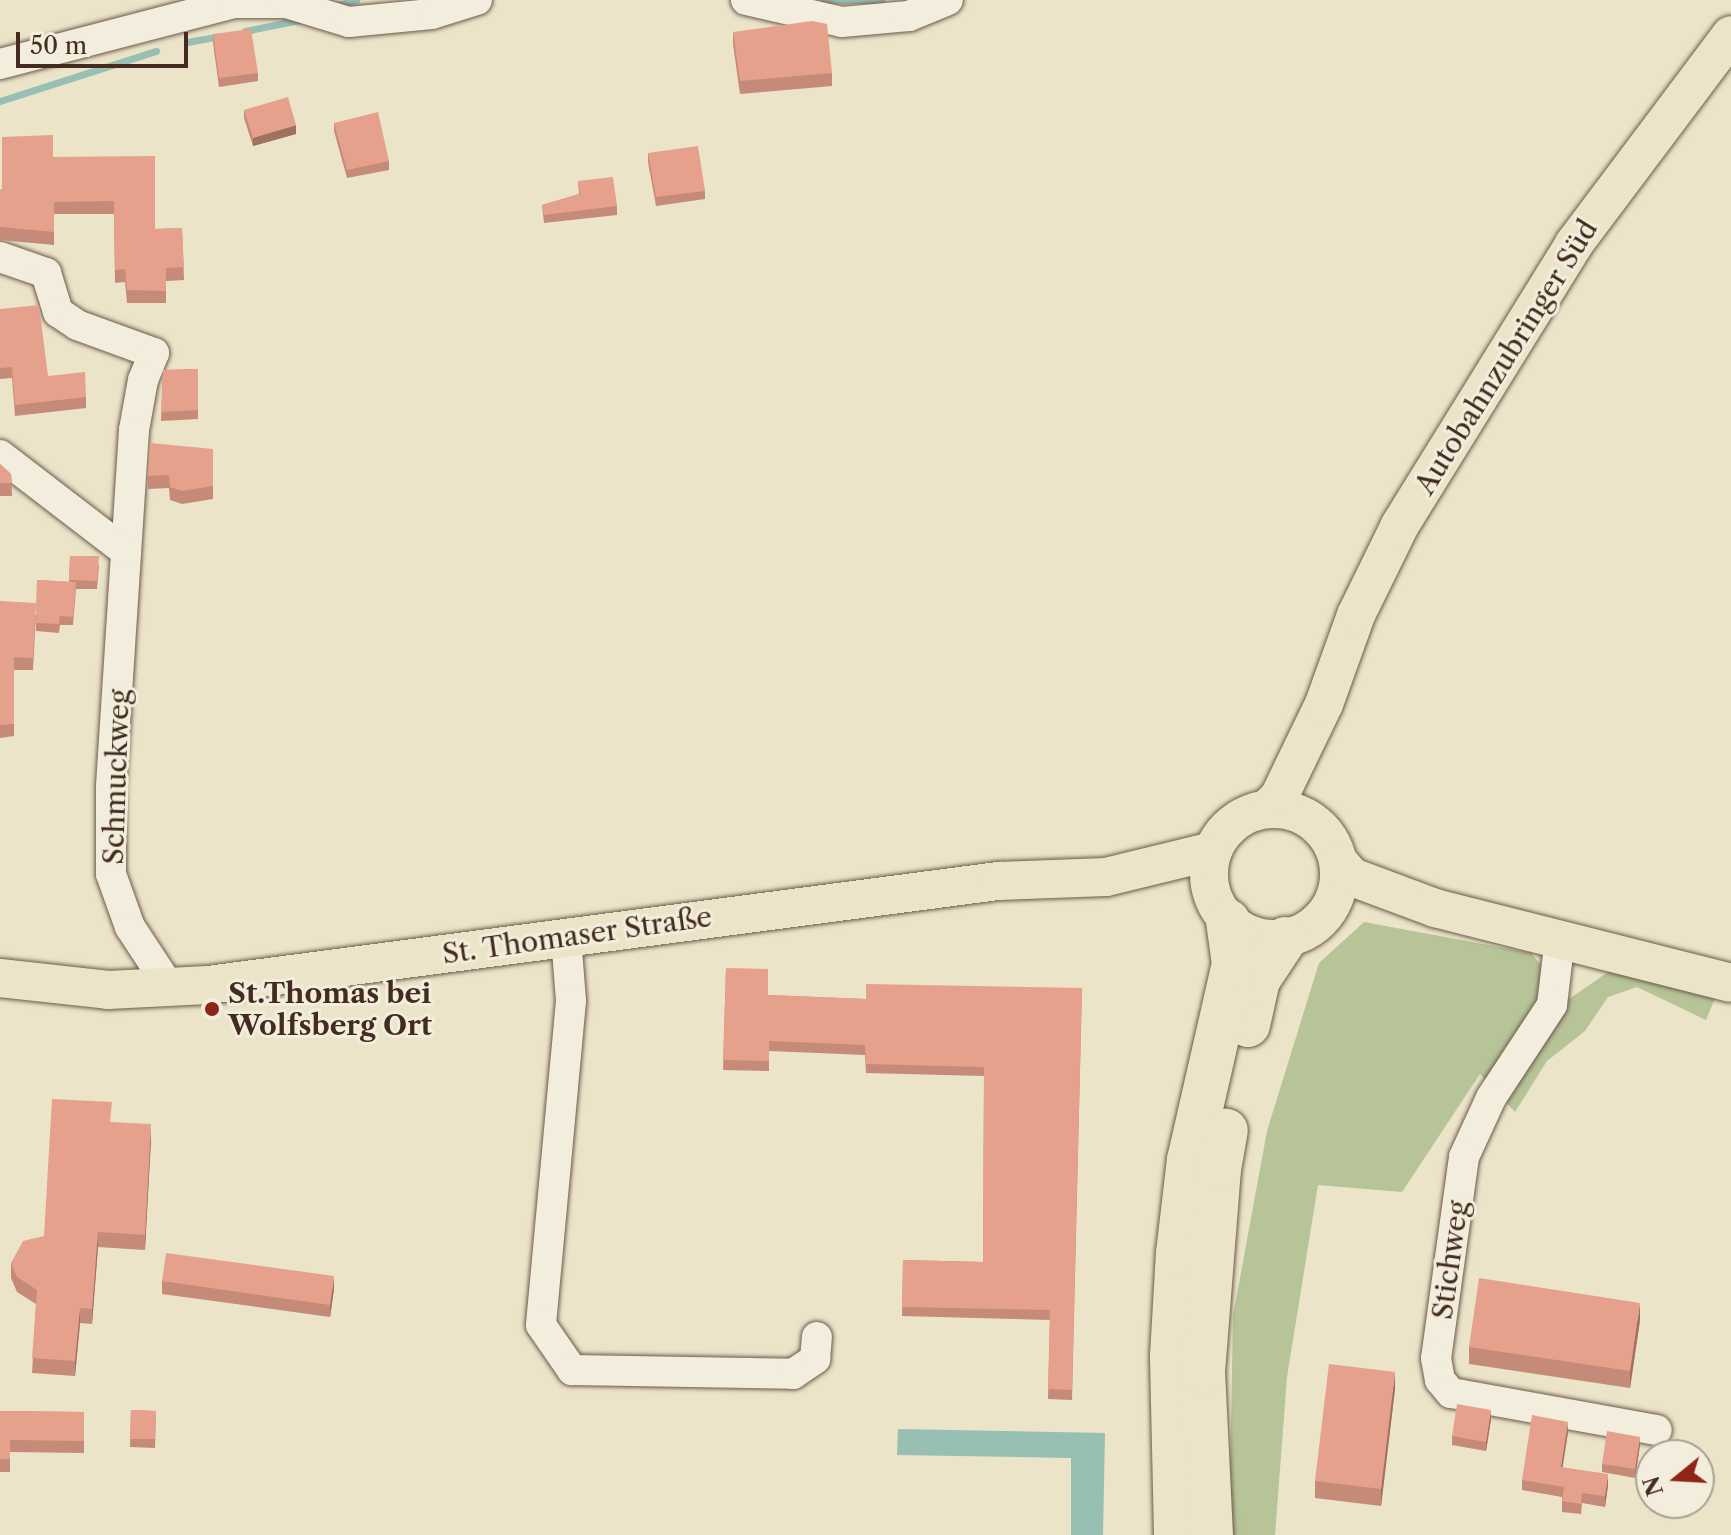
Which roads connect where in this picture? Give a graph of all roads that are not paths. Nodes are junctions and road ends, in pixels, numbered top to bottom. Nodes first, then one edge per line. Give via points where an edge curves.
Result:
1 (477, 0) edge
2 (746, 0) edge
3 (948, 0) edge
4 (1731, 35) edge
5 (0, 64) edge
6 (0, 257) edge
7 (0, 455) edge
8 (125, 551) junction
9 (1324, 704) junction
10 (1267, 809) junction
11 (1317, 825) junction
12 (1213, 851) junction
13 (1338, 861) junction
14 (1106, 877) junction
15 (1435, 908) junction
16 (1220, 909) junction
17 (1327, 913) junction
18 (566, 937) junction
19 (1560, 938) junction
20 (1285, 939) junction
21 (0, 978) edge
22 (1731, 983) edge
23 (170, 988) junction
24 (817, 1337) dead end
25 (1657, 1430) dead end
26 (1185, 1534) edge

1 - 5 street via 432,14 349,22 286,3 234,3
2 - 3 street via 842,22 909,16
4 - 9 main road, Autobahnzubringer Süd via 1574,244 1400,525 1356,615
6 - 8 street, Schmuckweg via 46,273 58,312 77,325 154,353 134,430
7 - 8 street
8 - 23 street, Schmuckweg via 111,874 130,927
9 - 10 main road, Autobahnzubringer Süd via 1279,797
9 - 11 main road, Autobahnzubringer Süd via 1314,778
10 - 11 main road via 1285,809
10 - 12 main road via 1228,827
11 - 13 main road
12 - 14 main road, St. Thomaser Straße
12 - 16 main road via 1208,874
13 - 15 main road via 1352,877
13 - 17 main road via 1336,897
14 - 16 main road, St. Thomaser Straße via 1199,890
14 - 18 main road, St. Thomaser Straße via 998,881
15 - 17 main road via 1345,907
15 - 19 main road
16 - 20 main road via 1254,937
16 - 26 highway via 1234,964 1189,1160 1172,1356
17 - 20 main road via 1301,934
18 - 23 main road, St. Thomaser Straße
18 - 24 street via 571,1001 541,1325 572,1370 793,1374 815,1359
19 - 22 main road
19 - 25 street, Stichweg via 1552,1005 1491,1098 1464,1157 1436,1358 1440,1380 1451,1393
20 - 26 highway via 1258,980 1219,1169
21 - 23 main road, St. Thomaser Straße via 108,990

